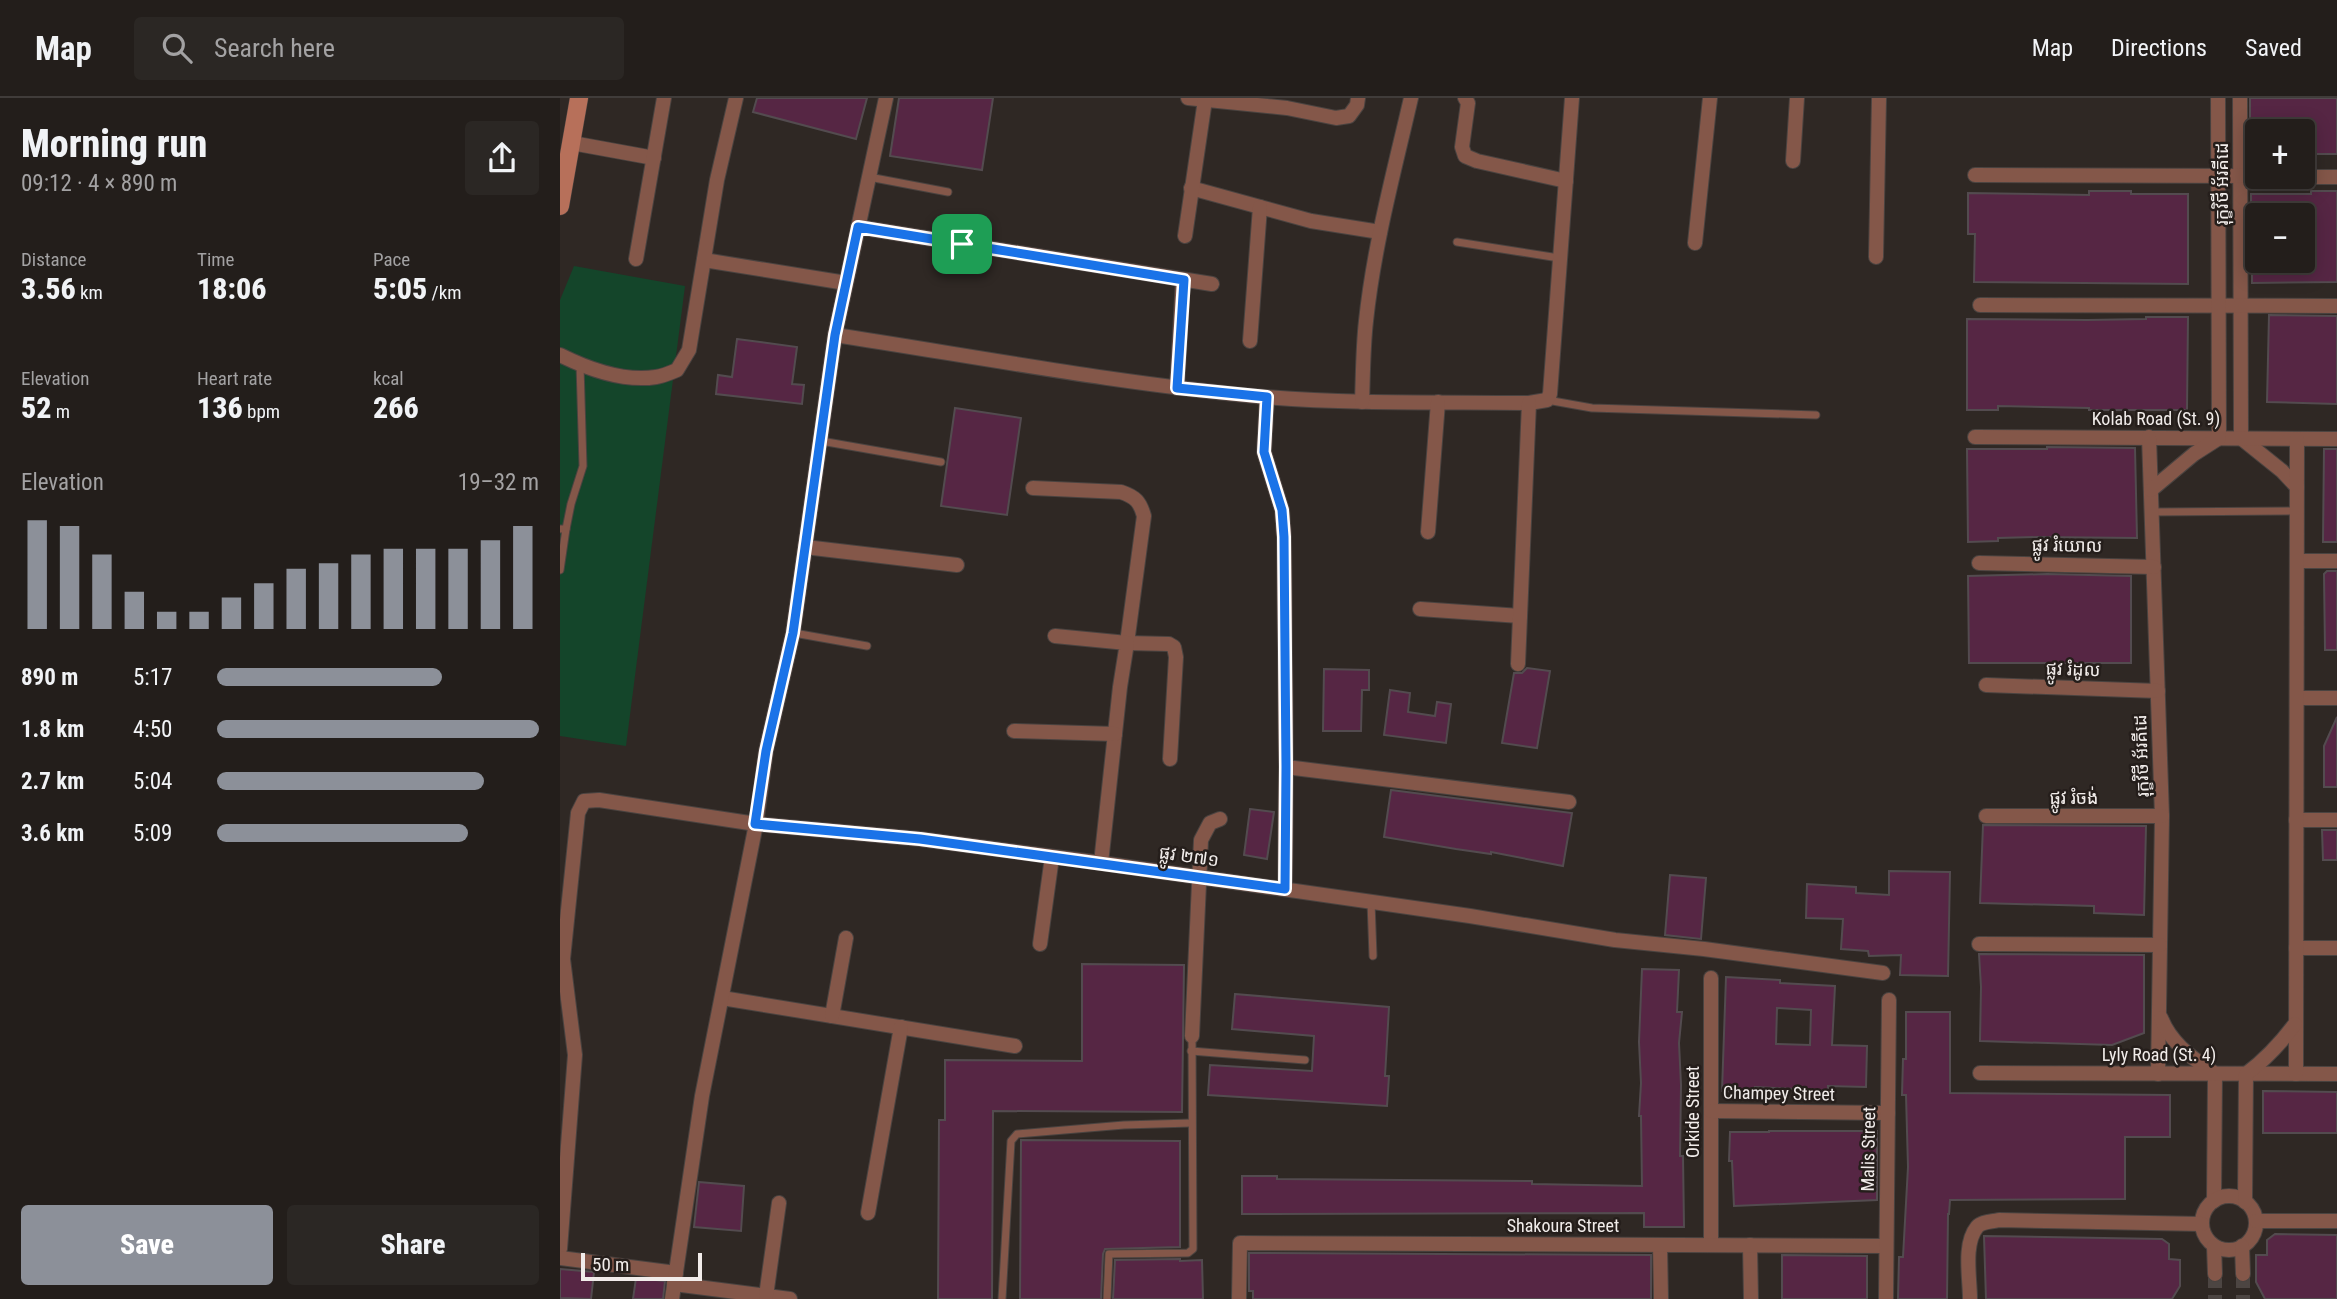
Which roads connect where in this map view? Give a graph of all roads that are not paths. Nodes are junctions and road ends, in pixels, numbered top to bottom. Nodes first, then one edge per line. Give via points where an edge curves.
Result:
1 (579, 98) edge
2 (664, 98) edge
3 (736, 98) edge
4 (887, 98) edge
5 (1188, 98) edge
6 (1358, 98) edge
7 (1411, 98) edge
8 (1465, 98) edge
9 (1572, 98) edge
10 (1710, 98) edge
11 (1797, 98) edge
12 (1879, 98) edge
13 (2218, 98) edge
14 (2240, 98) edge
15 (1205, 100) junction
16 (1288, 103) edge
17 (572, 144) junction
18 (654, 158) junction
19 (1793, 161) dead end
20 (1975, 175) dead end
21 (2218, 176) junction
22 (2240, 176) junction
23 (2245, 176) edge
24 (869, 177) junction
25 (2315, 177) edge
26 (2337, 177) edge
27 (1566, 181) junction
28 (1191, 188) junction
29 (948, 192) dead end
30 (560, 206) edge
31 (1261, 207) junction
32 (858, 227) junction
33 (1380, 232) junction
34 (1185, 236) dead end
35 (1457, 242) dead end
36 (1695, 243) dead end
37 (1876, 257) dead end
38 (1560, 258) junction
39 (636, 259) dead end
40 (704, 260) junction
41 (1184, 280) junction
42 (846, 283) junction
43 (1212, 284) dead end
44 (1980, 305) dead end
45 (2219, 305) junction
46 (2241, 305) junction
47 (2337, 306) edge
48 (835, 335) junction
49 (1250, 341) dead end
50 (560, 355) edge
51 (580, 365) junction
52 (1177, 388) junction
53 (1267, 397) junction
54 (1547, 400) junction
55 (1362, 402) junction
56 (1438, 402) junction
57 (1529, 403) junction
58 (1816, 415) dead end
59 (1975, 437) dead end
60 (2148, 437) junction
61 (2219, 438) junction
62 (2241, 438) junction
63 (2297, 439) junction
64 (2337, 439) edge
65 (820, 441) junction
66 (941, 462) dead end
67 (2297, 487) junction
68 (1033, 488) dead end
69 (2151, 490) junction
70 (2297, 511) junction
71 (2152, 512) junction
72 (563, 529) edge
73 (1428, 532) dead end
74 (805, 547) junction
75 (2297, 561) junction
76 (2337, 561) edge
77 (1979, 563) dead end
78 (957, 565) dead end
79 (2154, 566) junction
80 (560, 570) edge
81 (1420, 609) dead end
82 (1520, 616) junction
83 (793, 633) junction
84 (1055, 636) dead end
85 (1128, 643) junction
86 (867, 646) dead end
87 (1518, 664) dead end
88 (1986, 685) dead end
89 (2158, 691) junction
90 (2297, 698) junction
91 (2337, 698) edge
92 (1014, 731) dead end
93 (1115, 734) junction
94 (1170, 758) dead end
95 (1286, 767) junction
96 (1569, 802) dead end
97 (1986, 816) dead end
98 (2162, 817) junction
99 (1220, 819) dead end
100 (2296, 820) junction
101 (2337, 820) edge
102 (755, 824) junction
103 (1052, 857) junction
104 (1101, 863) junction
105 (1198, 876) junction
106 (1285, 889) junction
107 (1371, 902) junction
108 (846, 938) dead end
109 (1040, 944) dead end
110 (1979, 944) dead end
111 (2160, 945) junction
112 (2296, 948) junction
113 (2337, 948) edge
114 (1373, 956) dead end
115 (1883, 973) dead end
116 (1711, 978) dead end
117 (722, 998) junction
118 (1889, 1000) dead end
119 (2159, 1014) junction
120 (832, 1016) junction
121 (2295, 1024) junction
122 (901, 1027) junction
123 (1191, 1044) junction
124 (1015, 1045) dead end
125 (1305, 1059) dead end
126 (1980, 1073) dead end
127 (2158, 1074) junction
128 (2215, 1074) junction
129 (2246, 1074) junction
130 (2295, 1074) junction
131 (2337, 1074) edge
132 (1711, 1111) junction
133 (1888, 1113) junction
134 (1191, 1123) junction
135 (2214, 1201) junction
136 (2245, 1202) junction
137 (779, 1203) dead end
138 (868, 1213) dead end
139 (2256, 1221) junction
140 (2337, 1221) edge
141 (2202, 1224) junction
142 (1660, 1245) junction
143 (1711, 1245) junction
144 (1750, 1245) junction
145 (1886, 1246) junction
146 (2214, 1246) junction
147 (2242, 1246) junction
148 (560, 1249) edge
149 (560, 1258) edge
150 (2243, 1274) tunnel mouth
151 (2215, 1275) tunnel mouth
152 (675, 1278) junction
153 (766, 1296) junction
154 (672, 1299) edge
155 (790, 1299) edge
156 (1002, 1299) edge
157 (1107, 1299) edge
158 (1240, 1299) edge
159 (1661, 1299) edge
160 (1751, 1299) edge
161 (1886, 1299) edge
162 (1970, 1299) edge

1 - 17 street
2 - 18 street
3 - 40 street
4 - 24 street
5 - 15 street
6 - 16 street via 1349,116 1336,118
7 - 33 street
8 - 27 street via 1465,156
9 - 27 street
10 - 36 street
11 - 19 street
12 - 37 street
13 - 21 street, រុក្ខវិថី អ័រគីដេ
14 - 22 street, រុក្ខវិថី អ័រគីដេ
15 - 16 street
15 - 28 street
17 - 18 street
17 - 30 street
18 - 39 street
20 - 21 street
21 - 22 street
21 - 45 street, រុក្ខវិថី អ័រគីដេ
22 - 23 street
22 - 46 street, រុក្ខវិថី អ័រគីដេ
24 - 29 lane
24 - 32 street
25 - 26 street
27 - 38 street
28 - 31 street
28 - 34 street
31 - 33 street
31 - 49 street
32 - 41 street
32 - 42 street
33 - 55 street via 1366,322
35 - 38 lane
38 - 54 street
40 - 42 street
40 - 51 street via 689,350 677,370 656,377 621,376
41 - 43 street
41 - 52 street
42 - 48 street
44 - 45 street
45 - 46 street
45 - 61 street, រុក្ខវិថី អ័រគីដេ
46 - 47 street
46 - 62 street, រុក្ខវិថី អ័រគីដេ
48 - 52 street
48 - 65 street
50 - 51 street
51 - 72 lane via 583,466
52 - 53 street
53 - 55 street
53 - 95 street via 1264,452 1282,510 1284,537
54 - 57 street
54 - 58 lane via 1592,408
55 - 56 street
56 - 57 street
56 - 73 street
57 - 82 street
59 - 60 street, Kolab Road (St. 9)
60 - 61 street, Kolab Road (St. 9)
60 - 69 street, រុក្ខវិថី អ័រគីដេ
61 - 62 street, Kolab Road (St. 9)
61 - 69 street
62 - 63 street, Kolab Road (St. 9)
62 - 67 street
63 - 64 street, Kolab Road (St. 9)
63 - 67 street
65 - 66 lane
65 - 74 street
67 - 70 street
68 - 85 street via 1121,492 1140,502 1144,516
69 - 71 street, រុក្ខវិថី អ័រគីដេ
70 - 71 lane
70 - 75 street
71 - 79 street, រុក្ខវិថី អ័រគីដេ
72 - 80 lane
74 - 78 street
74 - 83 street
75 - 76 street
75 - 90 street
77 - 79 street, ផ្លូវ រំយោល
79 - 89 street, រុក្ខវិថី អ័រគីដេ
81 - 82 street
82 - 87 street
83 - 86 lane
83 - 102 street
84 - 85 street
85 - 93 street
85 - 94 street via 1174,648
88 - 89 street, ផ្លូវ រំដូល
89 - 98 street, រុក្ខវិថី អ័រគីដេ
90 - 91 street
90 - 100 street
92 - 93 street
93 - 104 street
95 - 96 street
95 - 106 street
97 - 98 street, ផ្លូវ រំចង់
98 - 111 street, រុក្ខវិថី អ័រគីដេ
99 - 105 street via 1210,823 1201,840
100 - 101 street
100 - 112 street
102 - 103 street, ផ្លូវ ២៧១
102 - 117 street
102 - 148 street, ផ្លូវ ២៧១ via 599,800 584,801 578,813 563,959 575,1055
103 - 104 street, ផ្លូវ ២៧១
103 - 109 street
104 - 105 street, ផ្លូវ ២៧១
105 - 106 street, ផ្លូវ ២៧១
105 - 123 street
106 - 107 street, ផ្លូវ ២៧១
107 - 114 lane
107 - 115 street, ផ្លូវ ២៧១ via 1615,940
108 - 120 street
110 - 111 street
111 - 119 street, រុក្ខវិថី អ័រគីដេ
112 - 113 street
112 - 121 street
116 - 132 street, Orkide Street
117 - 120 street
117 - 152 street via 702,1096
118 - 133 street, Malis Street
119 - 127 street, រុក្ខវិថី អ័រគីដេ
119 - 128 street via 2173,1041
120 - 122 street
121 - 129 street via 2273,1052
121 - 130 street
122 - 124 street
122 - 138 street
123 - 125 lane
123 - 134 lane
126 - 127 street, Lyly Road (St. 4)
127 - 128 street, Lyly Road (St. 4)
128 - 129 street, Lyly Road (St. 4)
128 - 135 street
129 - 130 street, Lyly Road (St. 4)
129 - 136 street
130 - 131 street, Lyly Road (St. 4)
132 - 133 street, Champey Street
132 - 143 street, Orkide Street
133 - 145 street, Malis Street
134 - 156 lane via 1017,1134 1011,1141
134 - 157 lane via 1193,1249 1188,1253 1109,1254
135 - 136 street via 2230,1196
135 - 141 street
136 - 139 street
137 - 153 street
139 - 140 street
139 - 147 street via 2253,1236
141 - 146 street
141 - 162 street via 1983,1223 1969,1244
142 - 143 street, Shakoura Street
142 - 158 street, Shakoura Street via 1240,1243
142 - 159 street
143 - 144 street, Shakoura Street
144 - 145 street, Shakoura Street
144 - 160 street
145 - 161 street, Malis Street
146 - 147 street via 2231,1250
146 - 151 street
147 - 150 street
149 - 152 street
152 - 153 street
152 - 154 street
153 - 155 street

